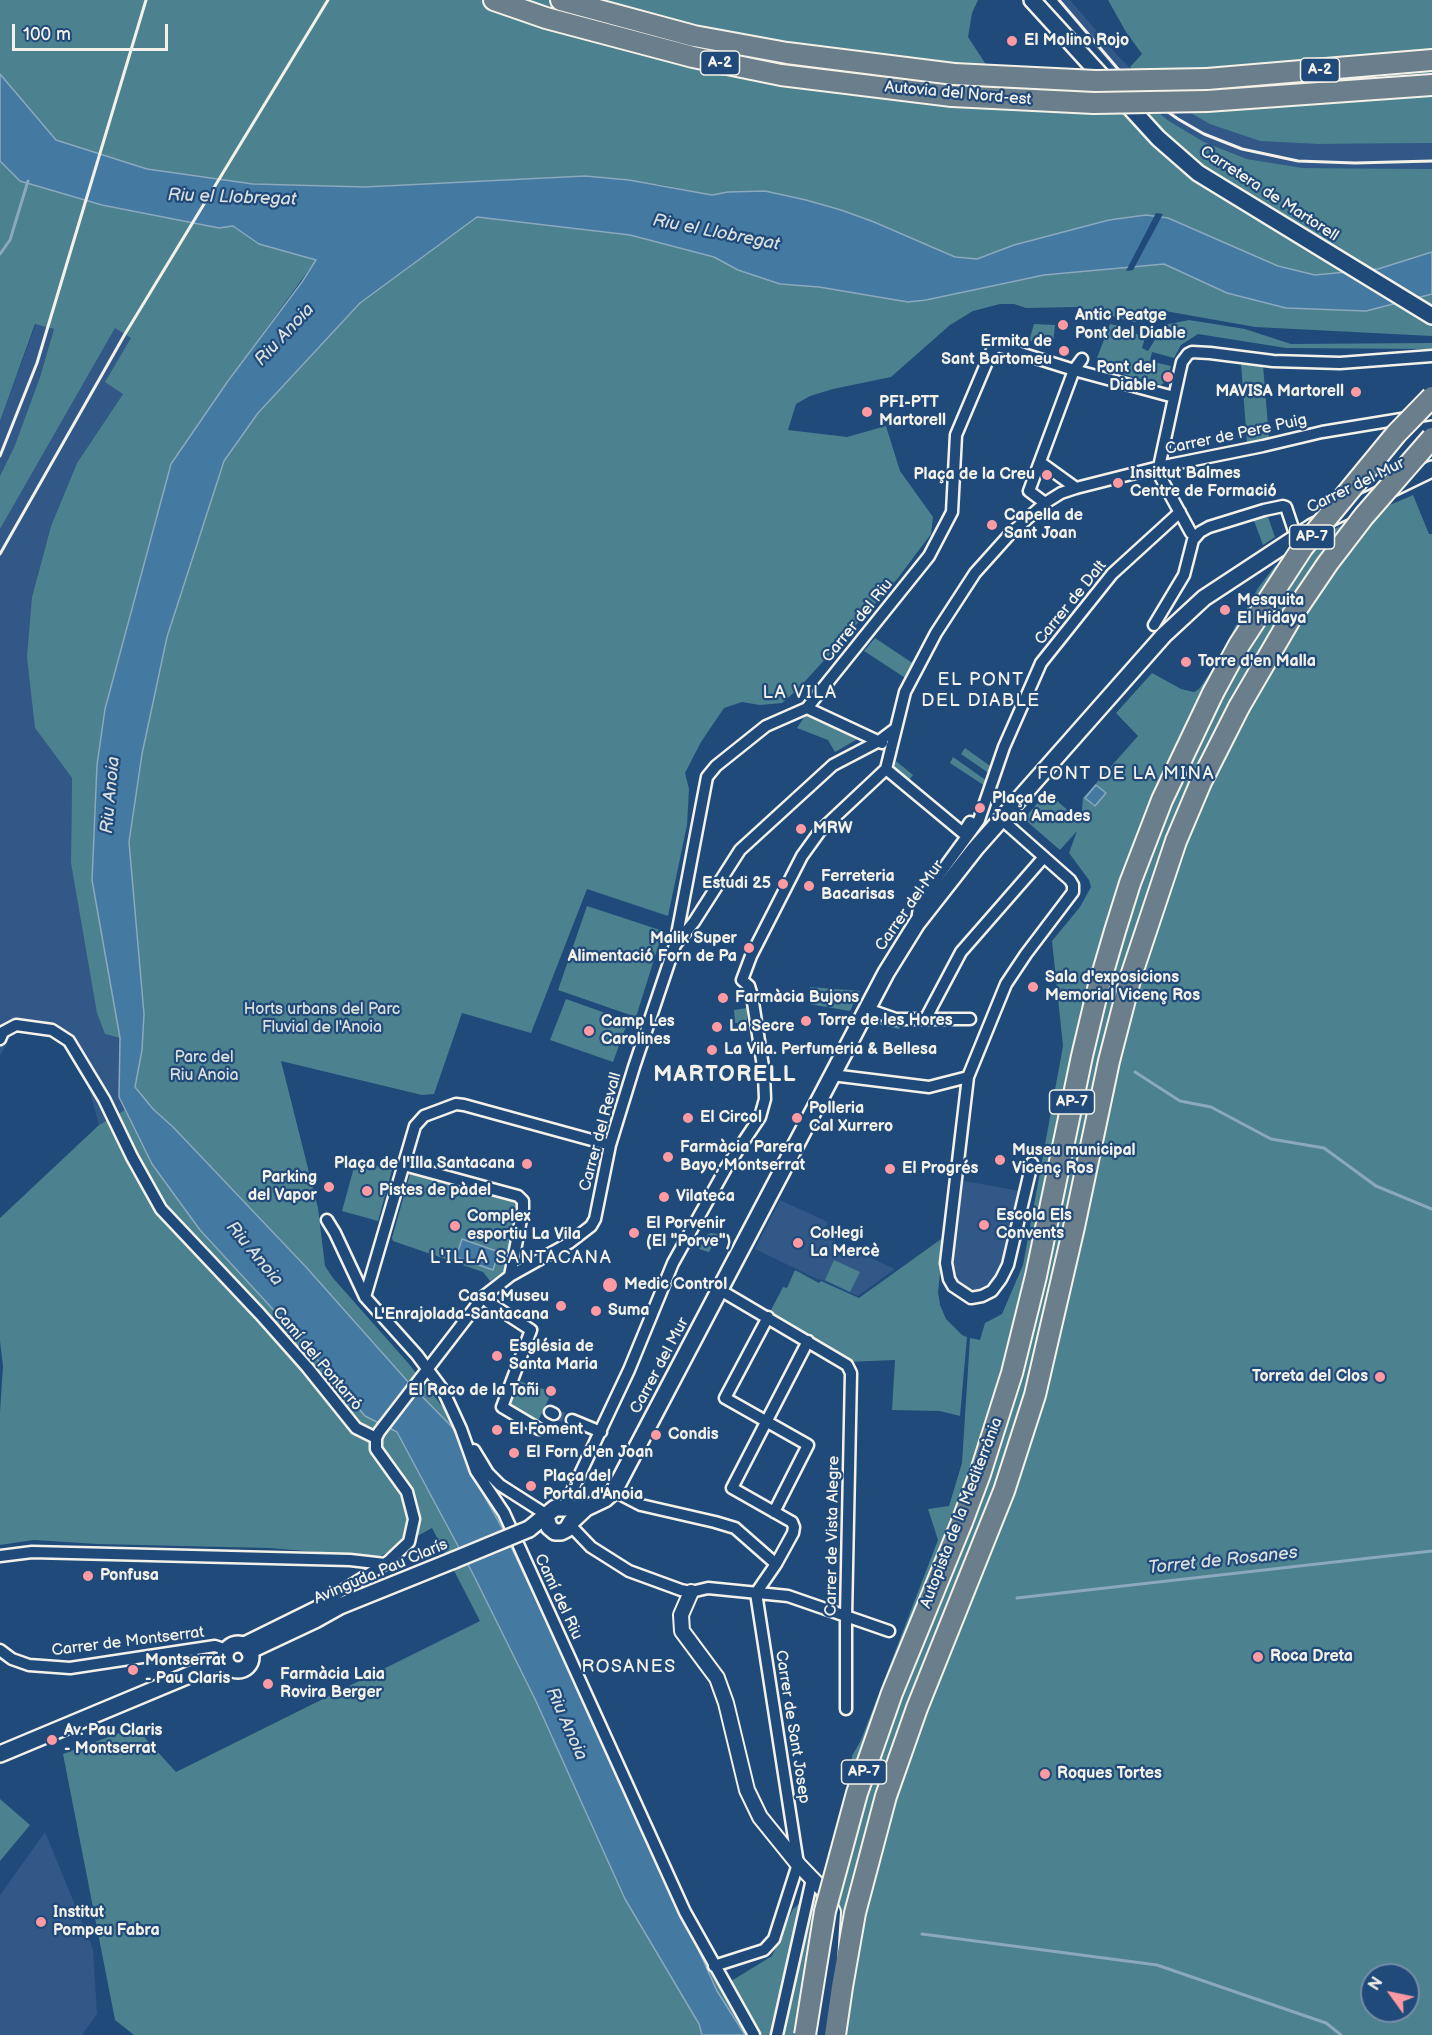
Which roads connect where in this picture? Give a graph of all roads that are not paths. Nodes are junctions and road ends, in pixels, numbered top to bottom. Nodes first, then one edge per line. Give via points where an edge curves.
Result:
1 (494, 0) edge
2 (561, 0) edge
3 (1032, 0) edge
4 (1432, 60) edge
5 (1432, 85) edge
6 (1432, 316) edge
7 (1432, 356) edge
8 (1082, 359) dead end
9 (1074, 370) junction
10 (1174, 397) junction
11 (1432, 397) edge
12 (1432, 414) edge
13 (1432, 438) edge
14 (1040, 462) junction
15 (1159, 467) junction
16 (1432, 469) edge
17 (1076, 488) junction
18 (1045, 503) junction
19 (1180, 512) junction
20 (1191, 533) dead end
21 (1296, 537) junction
22 (1154, 625) dead end
23 (807, 708) junction
24 (895, 729) junction
25 (879, 741) junction
26 (891, 755) junction
27 (886, 769) junction
28 (990, 788) junction
29 (1001, 819) junction
30 (1044, 857) junction
31 (917, 923) junction
32 (675, 945) junction
33 (867, 1009) junction
34 (926, 1018) junction
35 (970, 1019) dead end
36 (1, 1033) edge
37 (832, 1075) junction
38 (968, 1077) junction
39 (610, 1145) junction
40 (1032, 1163) dead end
41 (404, 1165) junction
42 (327, 1220) dead end
43 (510, 1276) junction
44 (720, 1290) junction
45 (365, 1297) junction
46 (483, 1297) junction
47 (768, 1317) junction
48 (808, 1341) junction
49 (429, 1370) junction
50 (572, 1420) tunnel mouth
51 (767, 1422) junction
52 (461, 1429) junction
53 (539, 1429) dead end
54 (601, 1432) junction
55 (376, 1438) junction
56 (614, 1491) junction
57 (774, 1512) junction
58 (568, 1516) junction
59 (547, 1519) junction
60 (0, 1556) edge
61 (385, 1564) junction
62 (776, 1564) junction
63 (691, 1592) junction
64 (756, 1593) junction
65 (846, 1616) junction
66 (889, 1631) dead end
67 (0, 1650) edge
68 (236, 1651) junction
69 (846, 1709) dead end
70 (0, 1754) edge
71 (798, 1864) junction
72 (812, 1880) junction
73 (714, 1966) junction
74 (754, 2035) edge
75 (777, 2035) edge
76 (805, 2035) edge
77 (820, 2035) edge
78 (835, 2035) edge

1 - 5 highway, Autovia del Nord-est / A-2, bridge via 693,57 781,75 952,96 1094,103 1207,101
2 - 4 highway, Autovia del Nord-est / A-2, bridge via 706,38 787,53 954,74 1096,81 1207,79
3 - 6 main road, Carretera de Martorell via 1158,138 1206,179
7 - 10 street via 1319,363 1192,352 1182,362
8 - 9 street
9 - 10 street
9 - 14 street
9 - 23 street, Carrer del Riu via 998,346 992,350 956,435 952,512 929,556
10 - 15 street
11 - 76 highway, Autopista de la Mediterrània / AP-7, bridge via 1396,434 1303,547 1239,645 1158,809 1115,931 1082,1056 1012,1373 980,1474 892,1693 857,1793 825,1911
12 - 15 street, Carrer de Pere Puig via 1322,432
13 - 78 highway, Autopista de la Mediterrània / AP-7, bridge via 1364,516 1281,634 1239,707 1176,841 1131,976 1109,1061 1035,1395 988,1534 921,1697 886,1796 855,1913
14 - 17 street
14 - 18 street via 1029,490
15 - 17 street, Carrer de Pere Puig
15 - 19 street
16 - 21 main road, Carrer del Mur
17 - 18 street, Carrer de Pere Puig
18 - 24 street, Carrer de Pere Puig via 1010,534 967,584 918,664
19 - 20 street
19 - 28 street, Carrer de Dalt via 1112,574 1041,663
21 - 22 street via 1283,506 1200,532 1193,540 1184,575
21 - 29 main road, Carrer del Mur via 1221,586 1178,621
23 - 25 street
23 - 32 street, Carrer del Riu via 766,726 706,777
24 - 25 street, Carrer del Revall
24 - 26 street, Carrer de Pere Puig
25 - 26 street
25 - 32 street, Carrer del Revall via 833,765 740,850
26 - 27 street, Carrer de Pere Puig
27 - 28 street via 963,833
27 - 54 street via 820,831 802,856 751,956 742,980 750,986 764,1073 765,1099 760,1117 726,1168 673,1263
28 - 31 street, Carrer de Dalt via 979,819 920,901
29 - 30 street
29 - 31 main road, Carrer del Mur
30 - 34 street via 961,952
30 - 38 street via 1070,879 1073,892 1006,984
31 - 33 main road, Carrer del Mur
32 - 39 street, Carrer del Revall
33 - 34 street via 896,1019
33 - 37 main road, Carrer del Mur
34 - 35 street
36 - 55 street, Camí del Pontarró via 16,1025 62,1034 104,1098 160,1209 260,1314 357,1428
37 - 38 street via 929,1087
37 - 44 main road, Carrer del Mur
38 - 40 street via 946,1263 953,1286 971,1298 992,1291 1008,1264
39 - 41 street via 456,1104 424,1116 416,1126
39 - 43 street, Carrer del Revall via 591,1226
41 - 43 street via 518,1196 523,1201
41 - 45 street
42 - 45 street, Camí del Riu
43 - 46 street, Carrer del Revall
44 - 47 street
44 - 56 main road, Carrer del Mur
45 - 49 street, Camí del Riu
46 - 49 street, Carrer del Revall
46 - 53 street via 531,1330 502,1407
47 - 48 street
47 - 51 street via 725,1398
48 - 51 street
48 - 65 street, Carrer de Vista Alegre via 847,1365 851,1372
49 - 52 street, Camí del Riu
49 - 55 street, Carrer del Revall
50 - 54 street
51 - 57 street via 808,1445
51 - 57 street via 732,1488
52 - 59 street via 488,1473
52 - 73 street, Camí del Riu via 476,1471 504,1513 681,1903
54 - 58 street
55 - 61 street via 376,1449 407,1492 414,1519 409,1542
56 - 58 main road
56 - 62 street via 641,1505 735,1528
57 - 62 street via 794,1527
58 - 59 main road, Avinguda Pau Clarís via 555,1508
58 - 59 main road via 561,1532 555,1532
58 - 63 street via 591,1547 629,1571
59 - 68 main road, Avinguda Pau Clarís, bridge
60 - 61 street via 32,1552
61 - 68 street
62 - 64 street
63 - 64 street via 708,1588
63 - 71 street via 681,1615 682,1631 716,1677 747,1790 760,1817
64 - 65 street via 789,1596
64 - 71 street, Carrer de Sant Josep
65 - 66 street
65 - 69 street, Carrer de Vista Alegre
67 - 68 street, Carrer de Montserrat via 29,1665 70,1668 215,1646
68 - 70 main road, Avinguda Pau Clarís
71 - 72 street
71 - 73 street via 774,1939 764,1950
72 - 75 street
72 - 77 street via 833,1912
73 - 74 street, Camí del Riu

